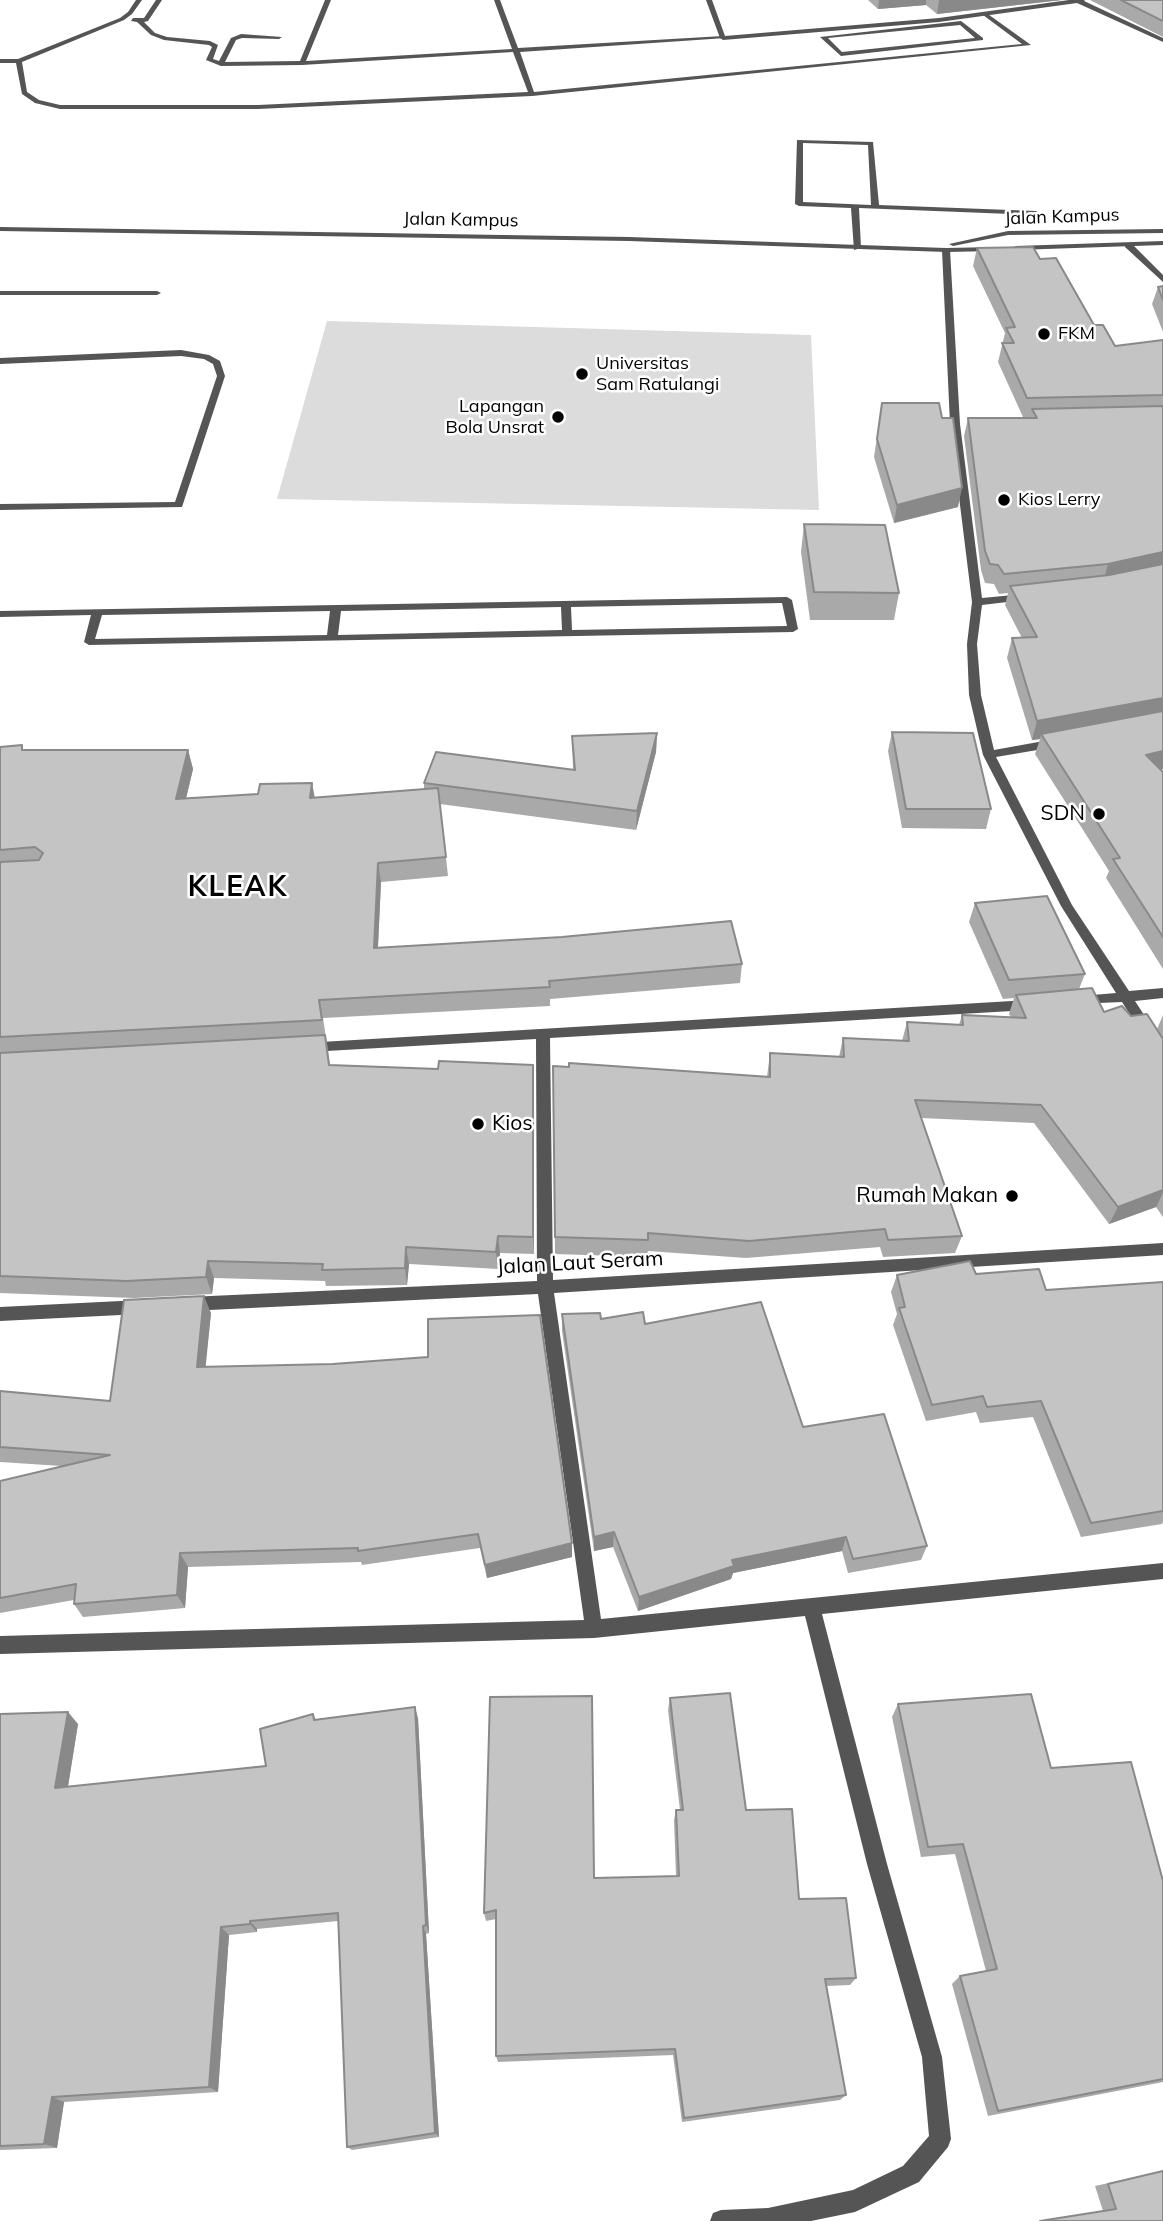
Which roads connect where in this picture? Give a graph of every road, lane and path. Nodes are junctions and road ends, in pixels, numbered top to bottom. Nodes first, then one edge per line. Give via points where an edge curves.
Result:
1 (139, 0) edge
2 (159, 0) edge
3 (328, 0) edge
4 (496, 0) edge
5 (709, 0) edge
6 (1079, 0) edge
7 (985, 14) junction
8 (122, 19) junction
9 (139, 21) junction
10 (930, 26) junction
11 (849, 27) junction
12 (891, 30) junction
13 (857, 34) junction
14 (279, 37) dead end
15 (723, 38) junction
16 (1163, 40) edge
17 (951, 42) junction
18 (910, 47) junction
19 (517, 50) junction
20 (876, 50) junction
21 (0, 61) edge
22 (19, 61) junction
23 (302, 63) junction
24 (221, 64) junction
25 (532, 94) junction
26 (855, 206) junction
27 (876, 207) junction
28 (1036, 213) dead end
29 (0, 229) edge
30 (1163, 231) edge
31 (1163, 243) edge
32 (1128, 245) junction
33 (857, 248) junction
34 (921, 250) junction
35 (946, 250) junction
36 (1163, 281) edge
37 (0, 293) edge
38 (157, 293) dead end
39 (0, 361) edge
40 (955, 424) junction
41 (968, 424) edge
42 (0, 507) edge
43 (1040, 595) edge
44 (977, 602) junction
45 (566, 604) junction
46 (336, 608) junction
47 (97, 612) junction
48 (0, 614) edge
49 (567, 633) junction
50 (332, 638) junction
51 (1068, 741) edge
52 (989, 755) junction
53 (1163, 993) edge
54 (1127, 997) junction
55 (1073, 1001) edge
56 (1046, 1003) edge
57 (543, 1034) junction
58 (293, 1048) edge
59 (1163, 1055) edge
60 (1163, 1249) edge
61 (545, 1287) junction
62 (0, 1314) edge
63 (1161, 1576) edge
64 (811, 1607) junction
65 (594, 1629) junction
66 (0, 1645) edge
67 (768, 2220) edge
68 (721, 2221) edge

1 - 8 street
2 - 9 street via 146,20
3 - 23 street
4 - 19 street
5 - 15 street
6 - 7 street
6 - 16 street
7 - 11 street
7 - 25 street via 1028,45
8 - 9 street
8 - 22 street
9 - 24 street via 166,39 216,46 209,60
10 - 12 street
10 - 17 street
10 - 17 street via 961,23 981,39
11 - 13 street
11 - 15 street
12 - 13 street
12 - 18 street
13 - 20 street
13 - 20 street via 823,37 841,54
14 - 24 street via 233,39
15 - 19 street
17 - 18 street
18 - 20 street
19 - 23 street
19 - 25 street
21 - 22 street
22 - 25 street via 24,93 37,102 60,107 258,107
23 - 24 street
26 - 27 street
26 - 27 street via 799,204 799,141 871,143
26 - 33 street
27 - 28 street
29 - 33 street, Jalan Kampus via 629,239
30 - 34 street, Jalan Kampus via 1008,233
31 - 32 street, Jalan Kampus
32 - 35 street, Jalan Kampus
32 - 36 street
33 - 34 street, Jalan Kampus
34 - 35 street, Jalan Kampus
35 - 40 street
37 - 38 street
39 - 42 street via 181,353 206,357 216,363 221,376 179,505
40 - 41 street
40 - 44 street
43 - 44 street
44 - 52 street via 972,643 975,695
45 - 46 street
45 - 49 street
45 - 49 street via 787,600 793,629
46 - 47 street
46 - 50 street
47 - 48 street
47 - 50 street via 89,642
49 - 50 street
51 - 52 street
52 - 54 street via 1061,896
53 - 54 street
54 - 55 street
54 - 59 street
56 - 57 street
57 - 58 street
57 - 61 street
60 - 61 street, Jalan Laut Seram
61 - 62 street, Jalan Laut Seram
61 - 65 street
63 - 64 street
64 - 65 street
64 - 67 street via 932,2057 940,2139 911,2174 855,2201
65 - 66 street
67 - 68 street

